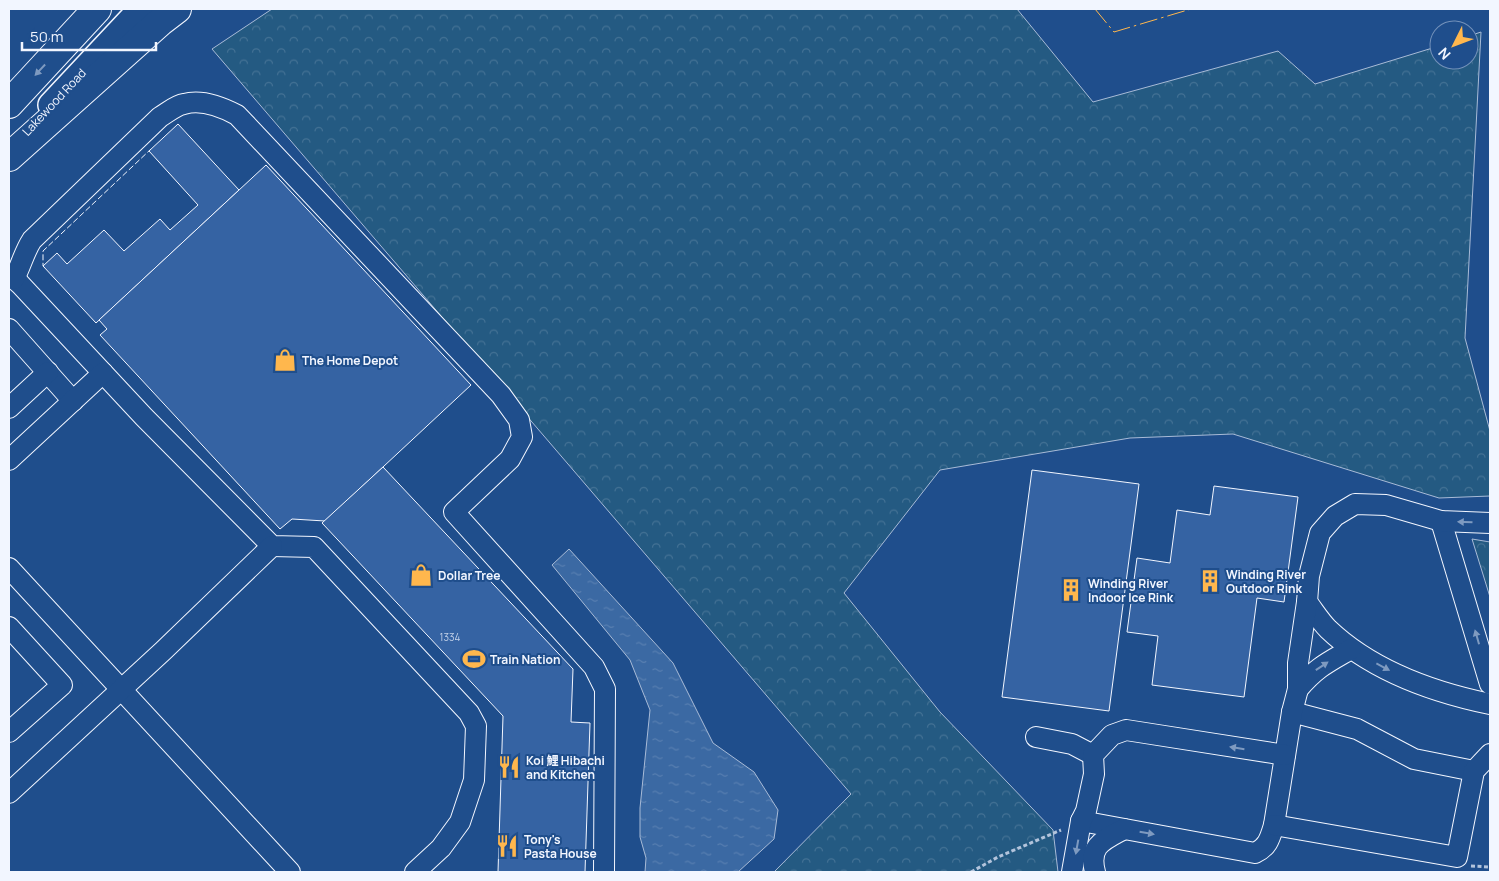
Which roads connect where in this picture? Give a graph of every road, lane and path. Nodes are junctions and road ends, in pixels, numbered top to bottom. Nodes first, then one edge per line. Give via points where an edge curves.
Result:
1 (97, 9) edge
2 (140, 9) edge
3 (177, 9) edge
4 (9, 104) edge
5 (9, 151) edge
6 (9, 157) edge
7 (12, 276) edge
8 (9, 329) edge
9 (48, 372) junction
10 (103, 373) junction
11 (73, 400) junction
12 (9, 408) edge
13 (9, 460) edge
14 (1441, 521) junction
15 (1490, 523) edge
16 (272, 546) junction
17 (9, 568) edge
18 (1307, 602) junction
19 (9, 627) edge
20 (1351, 649) junction
21 (1490, 684) edge
22 (122, 689) junction
23 (1298, 689) junction
24 (1490, 704) edge
25 (1292, 712) junction
26 (9, 732) edge
27 (1036, 737) dead end
28 (1490, 754) edge
29 (1093, 755) junction
30 (1285, 755) junction
31 (1474, 771) junction
32 (10, 791) edge
33 (1081, 821) junction
34 (1274, 825) junction
35 (1124, 829) junction
36 (290, 872) edge
37 (415, 872) edge
38 (604, 872) edge
39 (971, 872) edge
40 (1072, 872) edge
41 (1096, 872) edge

1 -> 4 highway
2 - 5 main road, Lakewood Road
3 - 6 highway
7 - 10 lane
7 - 38 lane via 22,264 32,240 160,117 184,104 221,107 237,115 501,395 519,420 522,437 510,459 454,512 594,666 605,689
8 - 9 lane
9 - 11 lane
9 - 12 lane
10 - 11 lane
10 - 16 lane
11 - 13 lane
15 -> 14 lane
14 - 18 lane via 1386,505 1355,504 1335,516 1320,533 1309,576
21 -> 14 lane
16 - 22 lane
16 - 37 lane via 314,547 469,713 476,726 474,780 460,822 441,848
17 - 22 lane
18 - 20 lane via 1327,628
18 - 23 lane via 1298,663
19 - 26 lane via 62,685
23 -> 20 lane via 1312,672
20 -> 24 lane via 1404,679
22 - 32 lane
22 - 36 lane
23 - 25 lane
25 - 30 lane
25 - 31 lane via 1357,729 1414,758
27 - 29 lane via 1072,744
28 - 31 lane
30 -> 29 lane via 1126,730 1112,735
29 - 33 lane via 1094,774
30 - 34 lane
31 - 34 lane via 1457,857
33 - 35 lane
33 - 39 path
33 -> 40 lane
35 -> 34 lane via 1255,853 1263,850 1269,842
35 - 41 lane via 1095,849

